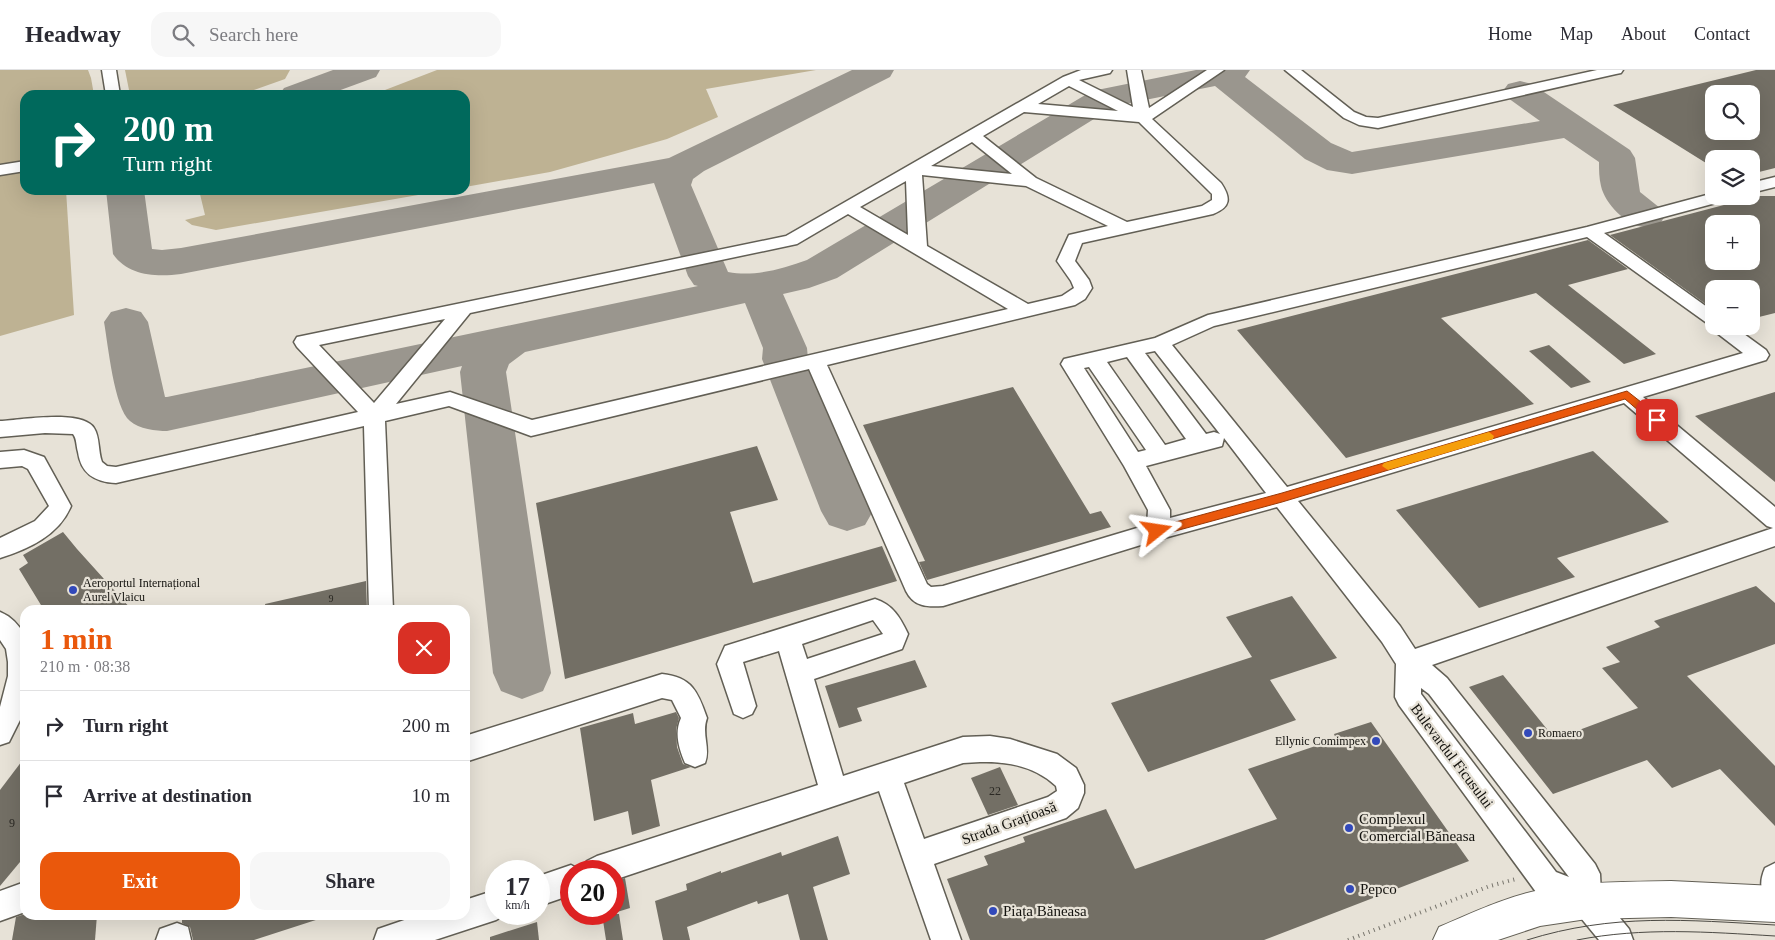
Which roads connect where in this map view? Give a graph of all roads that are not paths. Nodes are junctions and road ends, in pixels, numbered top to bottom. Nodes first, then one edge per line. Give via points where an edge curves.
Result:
1 (109, 70) edge
2 (1105, 70) edge
3 (1134, 70) edge
4 (1217, 70) edge
5 (1292, 70) edge
6 (1616, 70) edge
7 (1068, 80) junction
8 (112, 90) edge
9 (1022, 106) junction
10 (1143, 118) junction
11 (973, 135) junction
12 (20, 167) edge
13 (913, 169) junction
14 (0, 170) edge
15 (1030, 180) junction
16 (1775, 182) edge
17 (1760, 186) edge
18 (1705, 200) edge
19 (848, 207) junction
20 (1125, 228) junction
21 (1590, 231) junction
22 (918, 248) junction
23 (463, 309) junction
24 (1025, 311) junction
25 (1705, 315) edge
26 (1736, 335) edge
27 (1160, 343) junction
28 (1132, 349) junction
29 (1767, 352) edge
30 (1094, 359) junction
31 (815, 361) junction
32 (1627, 395) junction
33 (374, 417) junction
34 (0, 430) edge
35 (1233, 435) junction
36 (1201, 444) junction
37 (1160, 454) junction
38 (0, 460) edge
39 (1133, 462) junction
40 (1282, 498) junction
41 (1775, 520) edge
42 (1157, 531) junction
43 (1775, 537) edge
44 (0, 549) edge
45 (381, 605) edge
46 (0, 623) edge
47 (787, 638) junction
48 (20, 655) edge
49 (1409, 662) junction
50 (800, 673) junction
51 (20, 686) edge
52 (743, 706) dead end
53 (0, 733) edge
54 (470, 747) edge
55 (695, 754) dead end
56 (887, 775) junction
57 (834, 793) junction
58 (916, 856) junction
59 (625, 862) edge
60 (1775, 878) edge
61 (1775, 888) edge
62 (20, 899) edge
63 (1587, 901) junction
64 (1775, 904) edge
65 (0, 906) edge
66 (485, 910) edge
67 (470, 918) edge
68 (465, 920) edge
69 (440, 932) edge
70 (389, 940) edge
71 (946, 940) edge
72 (1452, 940) edge
73 (1618, 940) edge

1 - 8 street
2 - 7 street via 1076,75
3 - 10 street
4 - 10 street
5 - 6 street via 1354,118 1378,123
7 - 9 street
7 - 10 street
9 - 10 street
9 - 11 street
10 - 20 street via 1215,187 1220,201 1207,210
11 - 13 street
11 - 15 street
12 - 14 street
13 - 15 street
13 - 19 street
13 - 22 street
15 - 20 street
16 - 17 street
18 - 21 street
19 - 22 street
19 - 23 street via 781,243
20 - 24 street via 1075,239 1066,261 1083,288 1068,301
21 - 25 street
21 - 27 street via 1208,321
22 - 24 street
23 - 33 street
23 - 33 street via 304,342
24 - 31 street
26 - 29 street
27 - 28 street
27 - 35 street
28 - 30 street
28 - 36 street
29 - 32 street
30 - 37 street
30 - 39 street via 1070,364
31 - 33 street via 531,428 450,399
31 - 42 street via 918,590 927,597 943,596
32 - 40 street
32 - 41 street
33 - 34 street via 116,475 104,475 93,468 85,431 76,425
33 - 45 street
35 - 36 street
35 - 40 street
36 - 37 street
37 - 39 street
38 - 44 street via 32,459 60,506 46,524
39 - 42 street via 1159,510
40 - 42 street
40 - 49 street via 1392,634
43 - 49 street
46 - 48 street via 8,629
47 - 50 street
47 - 50 street via 875,609 888,618 896,634 893,641 885,645
47 - 52 street via 734,654 730,664
49 - 63 street, Bulevardul Ficusului via 1408,697 1546,882
50 - 57 street
51 - 53 street
54 - 55 street via 662,686 681,692 689,704 694,718 691,737
56 - 57 street, Strada Grațioasă
56 - 58 street
56 - 58 street, Strada Grațioasă via 963,750 990,749 1042,760 1069,780 1072,791 1068,801 1056,808
57 - 59 street, Strada Grațioasă
58 - 71 street
60 - 61 street
62 - 65 street
63 - 64 main road via 1671,899
63 - 72 main road via 1511,916
63 - 73 street, Bulevardul Ficusului
66 - 67 street
68 - 69 street
69 - 70 street

